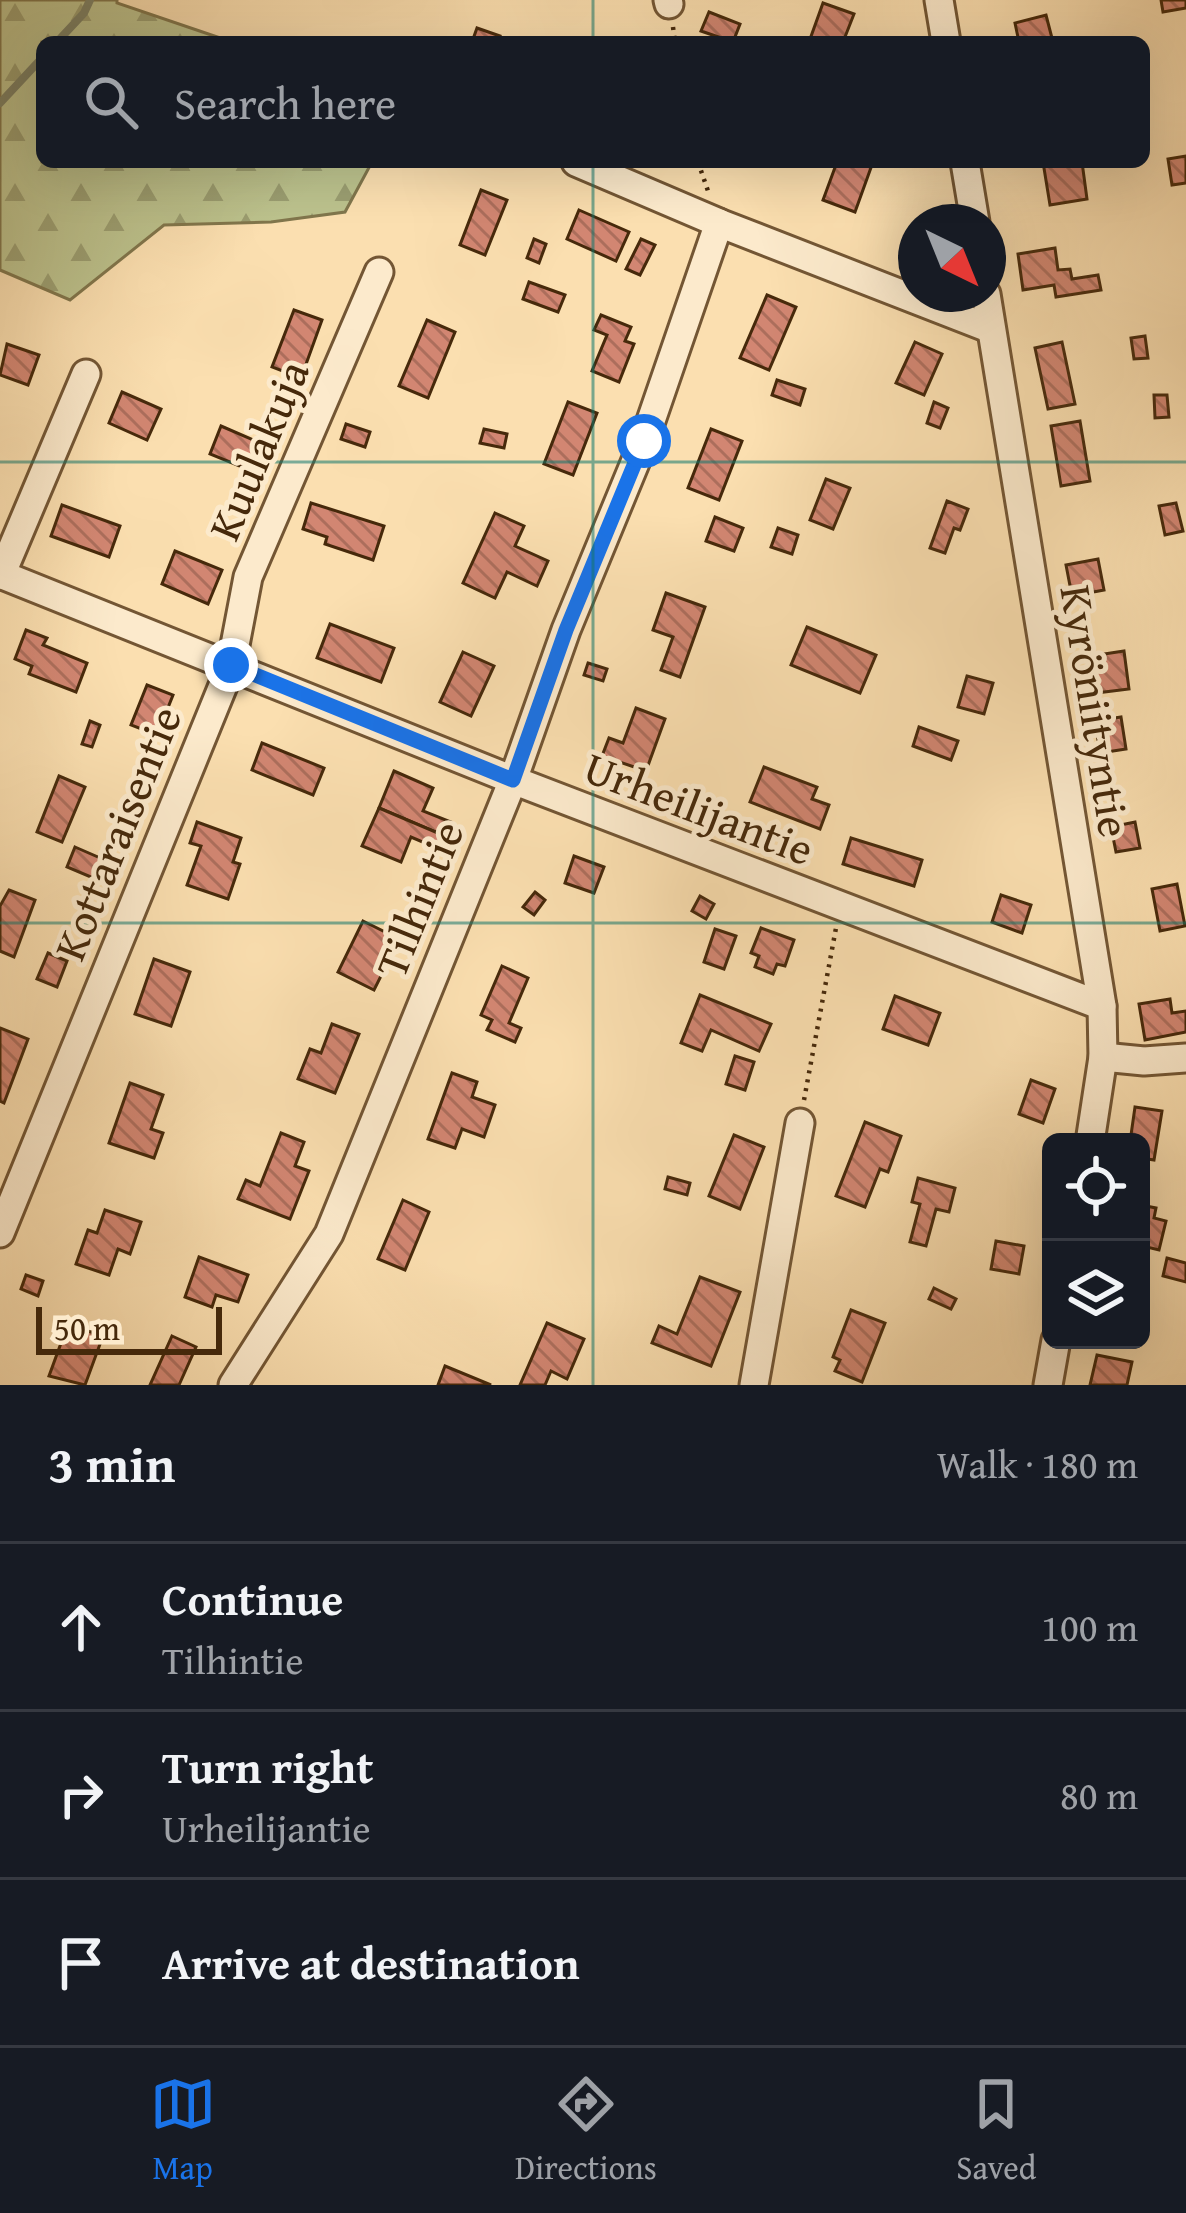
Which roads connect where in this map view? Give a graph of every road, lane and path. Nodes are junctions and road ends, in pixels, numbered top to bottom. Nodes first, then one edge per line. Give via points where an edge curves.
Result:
1 (939, 0) edge
2 (945, 36) edge
3 (590, 168) edge
4 (966, 168) edge
5 (972, 204) edge
6 (719, 224) junction
7 (380, 272) dead end
8 (989, 312) edge
9 (991, 329) junction
10 (86, 374) dead end
11 (0, 574) edge
12 (231, 665) junction
13 (513, 780) junction
14 (839, 908) junction
15 (1102, 1006) junction
16 (1103, 1057) junction
17 (1186, 1058) edge
18 (800, 1123) joint
19 (1091, 1133) edge
20 (0, 1233) edge
21 (1054, 1349) edge
22 (233, 1385) edge
23 (754, 1385) edge
24 (1048, 1385) edge

1 - 2 street
3 - 6 street
4 - 5 street
6 - 9 street
6 - 13 street, Tilhintie
7 - 12 street, Kuulakuja via 248,577
8 - 9 street, Kyröniityntie
9 - 15 street, Kyröniityntie
10 - 11 street
11 - 12 street, Urheilijantie
12 - 13 street, Urheilijantie
12 - 20 street, Kottaraisentie
13 - 14 street, Urheilijantie
13 - 22 street, Tilhintie via 329,1234
14 - 15 street, Urheilijantie
14 - 18 path
15 - 16 street, Kyröniityntie
16 - 17 street
16 - 19 street, Kyröniityntie
18 - 23 street
21 - 24 street

